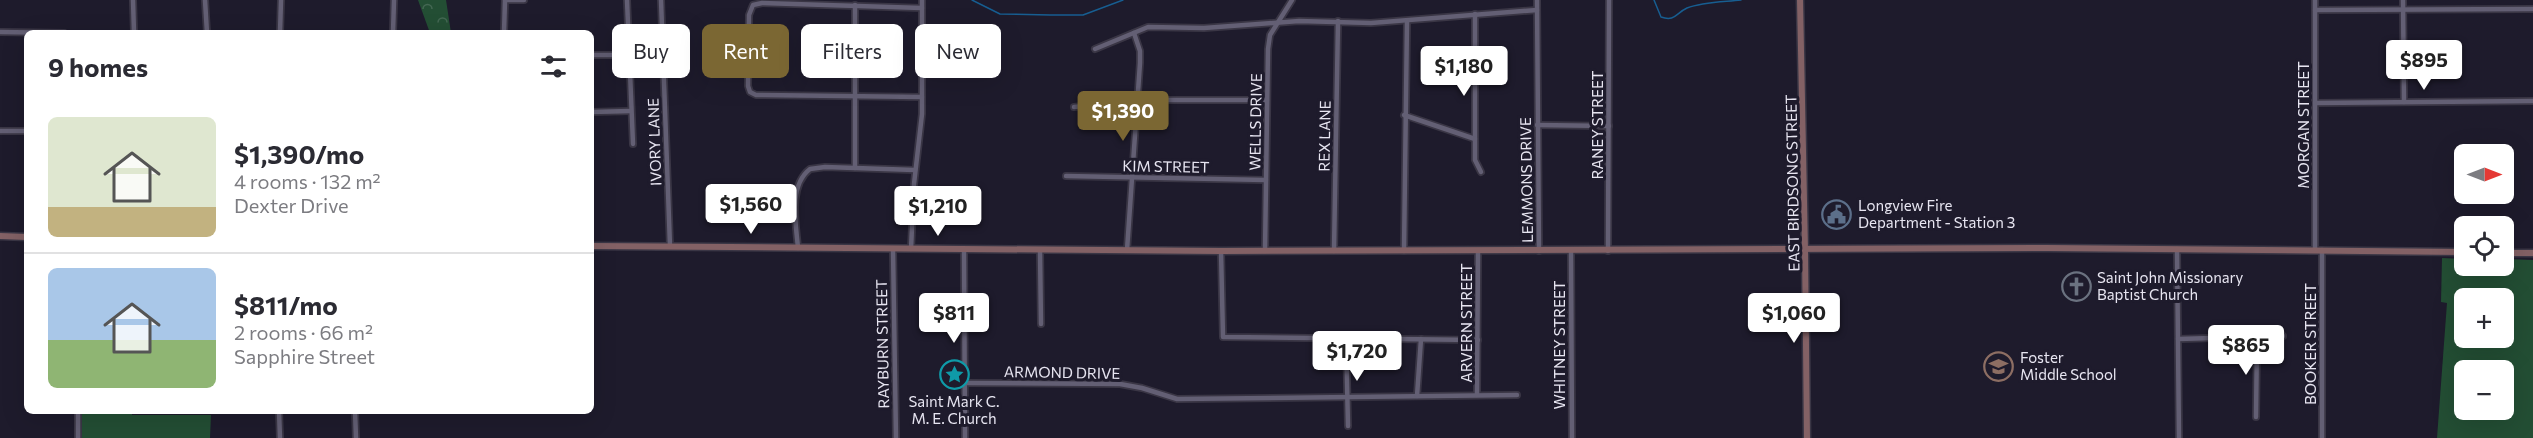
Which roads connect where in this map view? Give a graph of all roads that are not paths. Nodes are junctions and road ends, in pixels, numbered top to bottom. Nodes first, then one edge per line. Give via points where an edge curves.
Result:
1 (133, 0) edge
2 (205, 0) edge
3 (281, 0) edge
4 (394, 0) edge
5 (505, 0) edge
6 (524, 0) edge
7 (627, 0) edge
8 (661, 0) edge
9 (922, 0) edge
10 (1292, 0) edge
11 (1537, 0) edge
12 (1609, 0) edge
13 (1800, 0) edge
14 (2315, 0) edge
15 (2403, 0) edge
16 (855, 6) junction
17 (922, 8) junction
18 (2533, 9) edge
19 (1537, 10) junction
20 (2315, 10) junction
21 (2403, 10) junction
22 (1475, 14) junction
23 (1338, 21) junction
24 (1407, 21) junction
25 (1277, 23) junction
26 (627, 24) edge
27 (134, 30) edge
28 (207, 30) edge
29 (280, 30) edge
30 (393, 30) edge
31 (504, 30) edge
32 (0, 32) edge
33 (24, 32) edge
34 (1134, 33) junction
35 (1095, 49) dead end
36 (594, 55) edge
37 (612, 55) edge
38 (629, 78) edge
39 (855, 95) junction
40 (922, 97) junction
41 (1138, 100) junction
42 (1267, 100) junction
43 (2533, 101) edge
44 (2404, 102) junction
45 (2314, 103) junction
46 (1074, 107) dead end
47 (631, 111) junction
48 (594, 112) edge
49 (1404, 115) junction
50 (1537, 125) junction
51 (1609, 126) junction
52 (0, 131) edge
53 (24, 131) edge
54 (1475, 139) junction
55 (633, 144) dead end
56 (855, 168) junction
57 (915, 170) junction
58 (1480, 172) dead end
59 (1066, 176) dead end
60 (1132, 177) junction
61 (1266, 180) junction
62 (0, 236) edge
63 (24, 237) edge
64 (594, 246) edge
65 (670, 246) junction
66 (798, 248) junction
67 (893, 249) junction
68 (911, 249) junction
69 (964, 249) junction
70 (2178, 249) junction
71 (1040, 250) junction
72 (1127, 250) junction
73 (1805, 250) junction
74 (2315, 250) junction
75 (2322, 250) junction
76 (1221, 251) junction
77 (1265, 251) junction
78 (1334, 251) junction
79 (1404, 251) junction
80 (1478, 251) junction
81 (1539, 251) junction
82 (1571, 251) junction
83 (1608, 251) junction
84 (2454, 252) edge
85 (2514, 253) edge
86 (2533, 253) edge
87 (1041, 324) dead end
88 (2283, 336) dead end
89 (2257, 337) junction
90 (1346, 338) junction
91 (1421, 339) junction
92 (2178, 339) junction
93 (1478, 340) junction
94 (965, 383) junction
95 (1478, 395) junction
96 (1517, 395) dead end
97 (1417, 396) junction
98 (1346, 398) junction
99 (78, 414) edge
100 (279, 414) edge
101 (356, 414) edge
102 (2256, 417) dead end
103 (1347, 426) dead end
104 (78, 438) edge
105 (280, 438) edge
106 (356, 438) edge
107 (896, 438) edge
108 (965, 438) edge
109 (1572, 438) edge
110 (1806, 438) edge
111 (2179, 438) edge
112 (2322, 438) edge

1 - 27 street
2 - 28 street
3 - 29 street
4 - 30 street
5 - 6 street
5 - 31 street
7 - 26 street
8 - 65 street, IVORY LANE
9 - 17 street
10 - 25 street, WELLS DRIVE
11 - 19 street, LEMMONS DRIVE
12 - 51 street, RANEY STREET
13 - 73 street, EAST BIRDSONG STREET
14 - 20 street, MORGAN STREET
15 - 21 street
16 - 17 street
16 - 39 street
16 - 39 street via 753,5 749,15 748,62 751,93
17 - 40 street
18 - 21 street
19 - 22 street
19 - 50 street, LEMMONS DRIVE
20 - 21 street
20 - 45 street, MORGAN STREET
21 - 44 street
22 - 24 street
22 - 54 street
23 - 24 street
23 - 25 street
23 - 78 street, REX LANE
24 - 49 street
25 - 34 street via 1148,27
25 - 42 street, WELLS DRIVE via 1268,49
32 - 33 street
34 - 35 street
34 - 41 street via 1140,51
36 - 37 street
38 - 47 street
39 - 40 street
39 - 56 street
40 - 57 street
41 - 42 street
41 - 46 street
41 - 60 street
42 - 61 street, WELLS DRIVE
43 - 44 street
44 - 45 street
45 - 74 street, MORGAN STREET
47 - 48 street
47 - 55 street
49 - 54 street
49 - 79 street
50 - 51 street
50 - 81 street, LEMMONS DRIVE
51 - 83 street, RANEY STREET
52 - 53 street
54 - 58 street via 1475,162
56 - 57 street
56 - 66 street via 818,167 808,171 795,202
57 - 68 street
59 - 60 street, KIM STREET
60 - 61 street, KIM STREET
60 - 72 street
61 - 77 street, WELLS DRIVE
62 - 63 street
64 - 65 street
65 - 66 street
66 - 67 street
67 - 68 street
67 - 107 street, RAYBURN STREET
68 - 69 street
69 - 71 street
69 - 94 street
70 - 73 street
70 - 74 street
70 - 92 street
71 - 72 street
71 - 87 street
72 - 76 street
73 - 83 street
73 - 110 street, EAST BIRDSONG STREET
74 - 75 street
75 - 84 street
75 - 112 street, BOOKER STREET
76 - 77 street
76 - 90 street via 1223,337
77 - 78 street
78 - 79 street
79 - 80 street
80 - 81 street
80 - 93 street, ARVERN STREET
81 - 82 street
82 - 83 street
82 - 109 street, WHITNEY STREET
85 - 86 street
88 - 89 street
89 - 92 street
89 - 102 street
90 - 91 street
90 - 98 street
91 - 93 street
91 - 97 street
92 - 111 street
93 - 95 street, ARVERN STREET
94 - 98 street, ARMOND DRIVE via 1120,384 1177,399
94 - 108 street
95 - 96 street, ARMOND DRIVE
95 - 97 street, ARMOND DRIVE
97 - 98 street, ARMOND DRIVE
98 - 103 street
99 - 104 street
100 - 105 street
101 - 106 street

